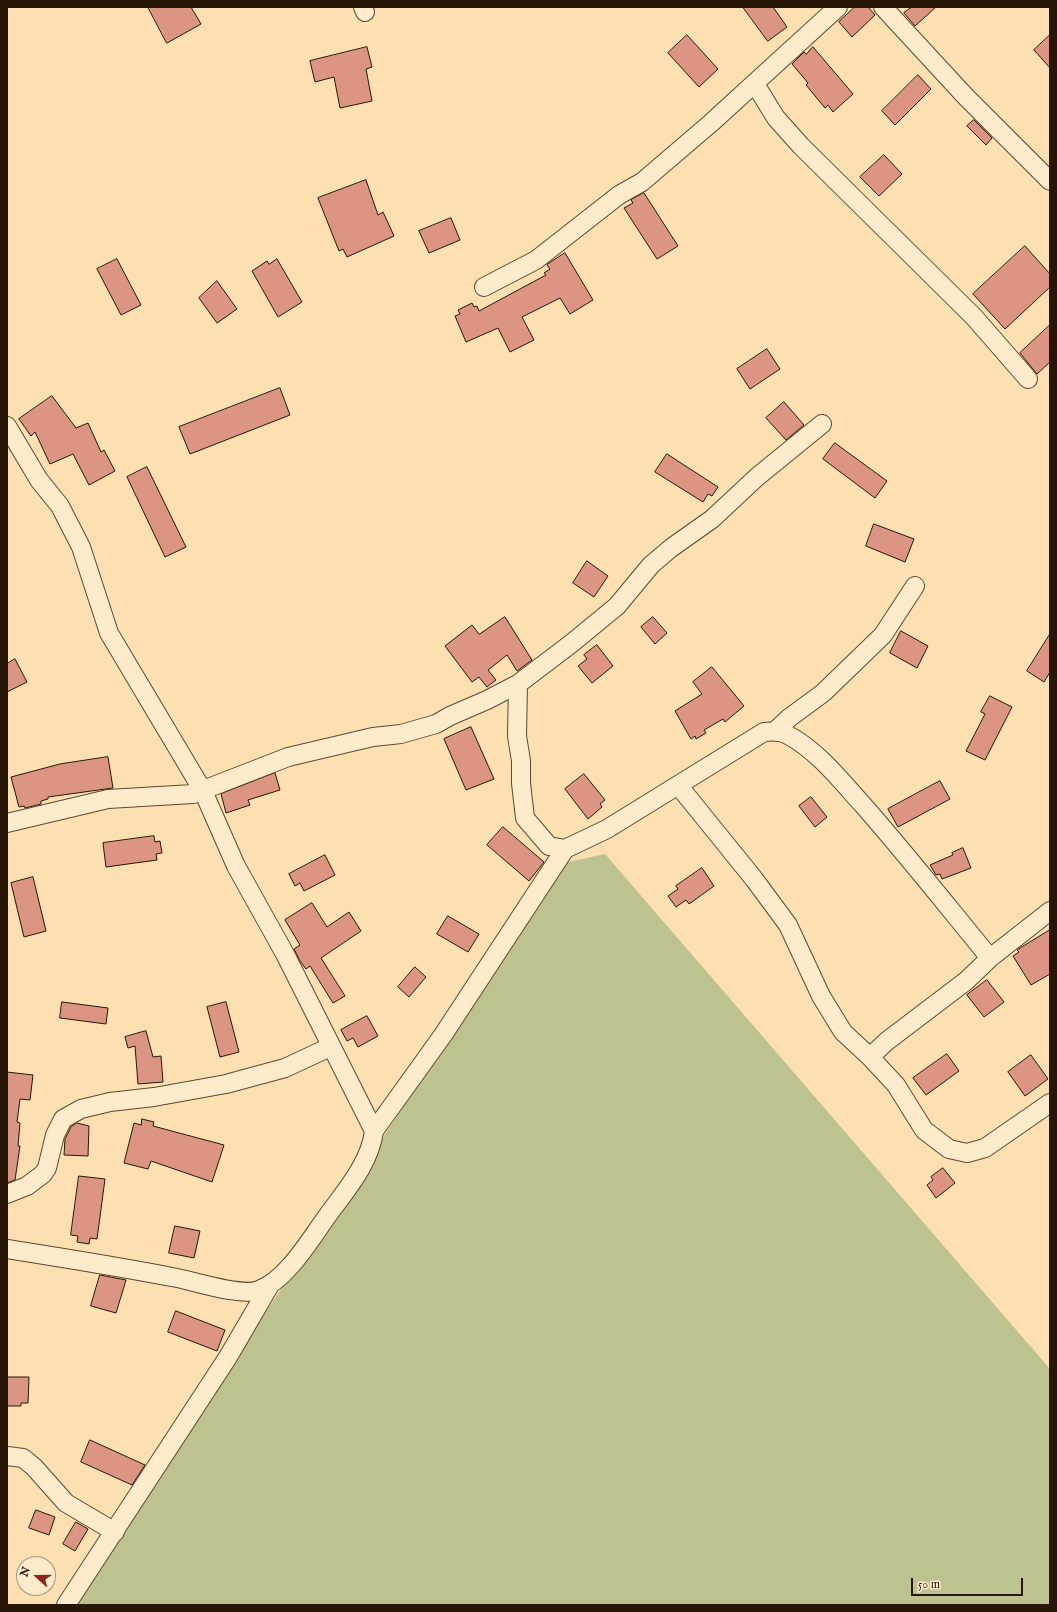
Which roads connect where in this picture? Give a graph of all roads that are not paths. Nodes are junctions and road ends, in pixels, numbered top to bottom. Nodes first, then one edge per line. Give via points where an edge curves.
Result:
1 (838, 7) edge
2 (883, 7) edge
3 (755, 84) junction
4 (1050, 181) edge
5 (484, 287) dead end
6 (1028, 379) dead end
7 (822, 424) dead end
8 (7, 426) edge
9 (915, 586) dead end
10 (518, 684) junction
11 (775, 731) junction
12 (678, 785) junction
13 (203, 791) junction
14 (7, 823) edge
15 (565, 849) junction
16 (1050, 911) edge
17 (990, 958) junction
18 (330, 1046) junction
19 (870, 1057) junction
20 (1050, 1103) edge
21 (374, 1131) junction
22 (7, 1194) edge
23 (7, 1249) edge
24 (270, 1285) junction
25 (7, 1456) edge
26 (115, 1532) junction
27 (66, 1605) edge

1 - 3 street
2 - 4 street via 966,97
3 - 5 street via 642,182 619,195 536,260
3 - 6 street via 776,118 796,140 974,317
7 - 10 street via 757,477 712,519 651,565 617,606
8 - 13 street via 38,480 60,506 81,547 116,647
9 - 11 street via 883,635 823,693
10 - 13 street via 436,724 401,734 373,737 288,757
10 - 15 street via 517,736 525,818 549,846
11 - 12 street via 764,732
11 - 17 street via 787,735 808,749 842,782 897,843
12 - 15 street via 607,829
12 - 19 street via 788,925 821,996 843,1032
13 - 14 street via 193,794 108,799
13 - 18 street via 236,866 285,954
15 - 21 street via 443,1035
16 - 17 street
17 - 19 street via 966,981
18 - 21 street
18 - 22 street via 285,1068 226,1084 80,1109 63,1119 55,1135 43,1174 27,1186
19 - 20 street via 896,1085 924,1130 949,1149 967,1153 985,1148
21 - 24 street via 368,1153 355,1179 288,1269
23 - 24 street via 176,1277 237,1292 249,1293
24 - 26 street via 228,1357
25 - 26 street via 23,1458 66,1503
26 - 27 street

